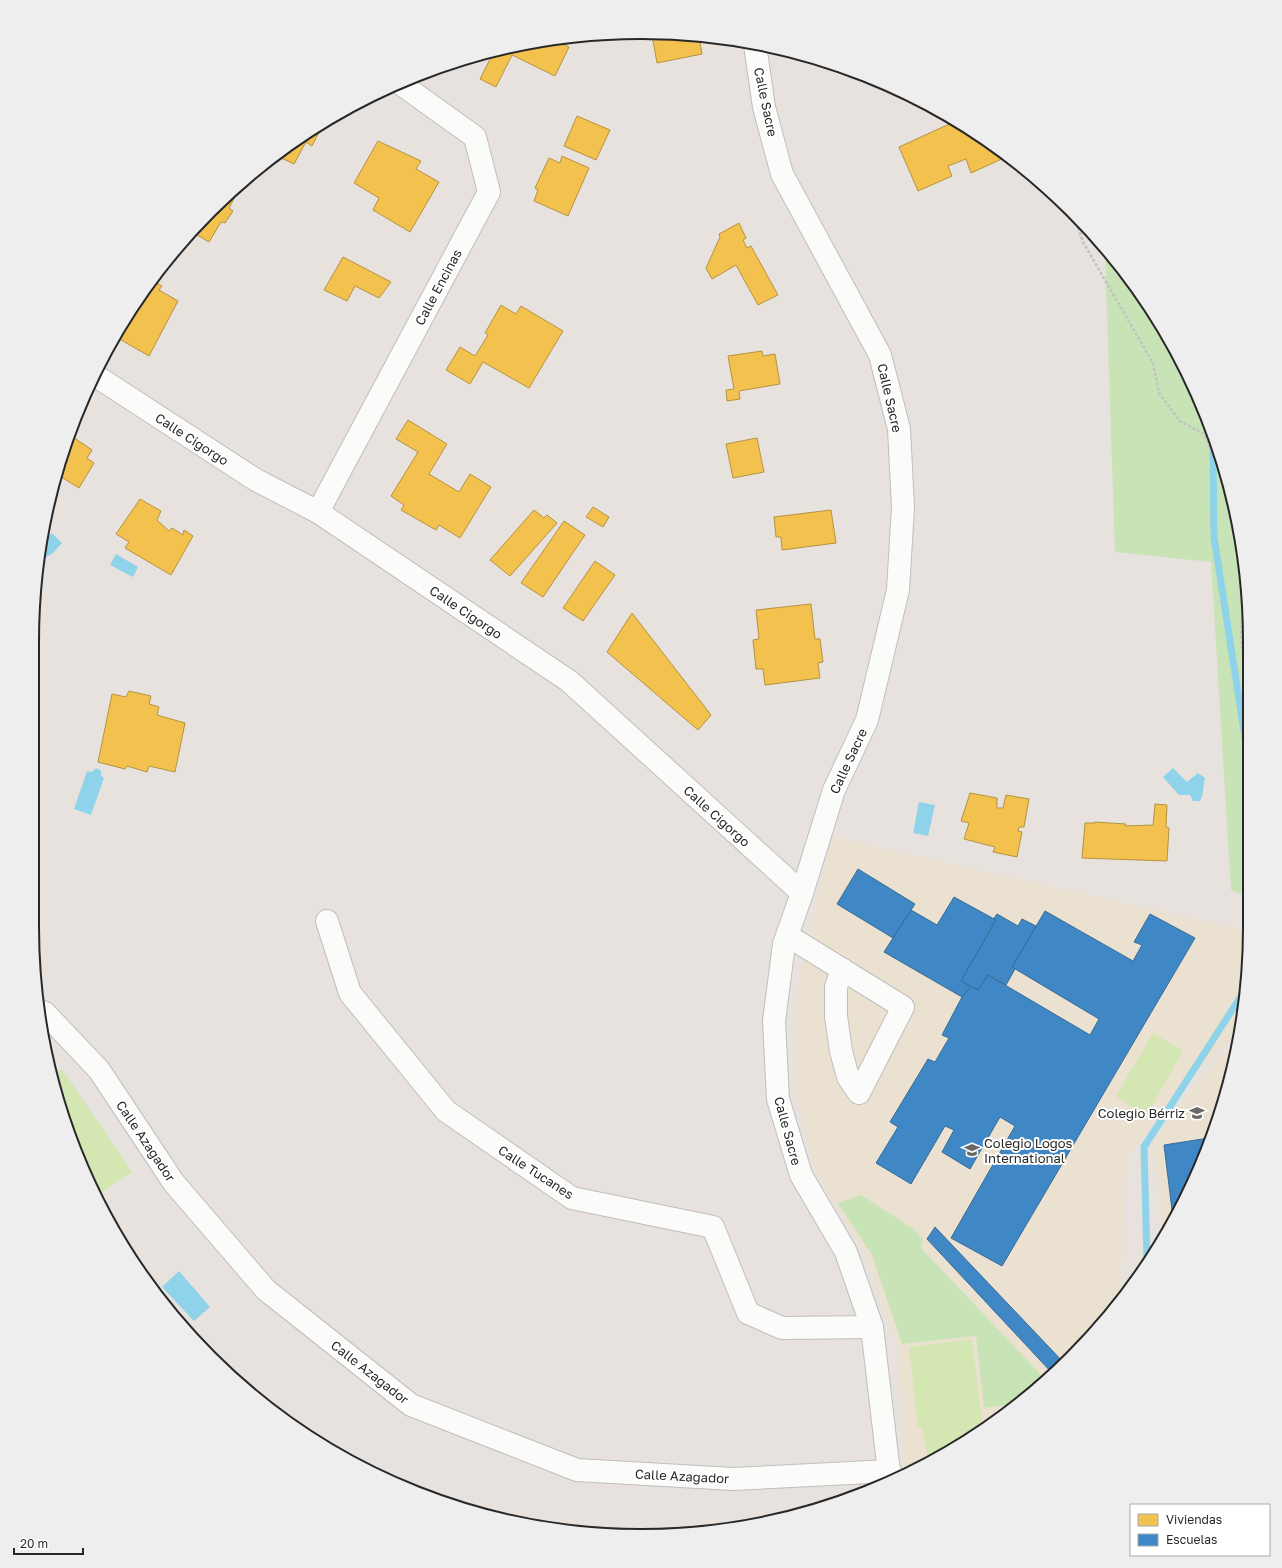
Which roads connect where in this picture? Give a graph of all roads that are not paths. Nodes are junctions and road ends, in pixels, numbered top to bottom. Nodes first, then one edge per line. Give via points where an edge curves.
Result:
1 (756, 51) edge
2 (406, 87) edge
3 (100, 378) edge
4 (318, 512) junction
5 (802, 893) junction
6 (327, 921) dead end
7 (788, 936) junction
8 (842, 969) junction
9 (45, 1013) edge
10 (872, 1327) junction
11 (890, 1475) edge
12 (887, 1476) edge

1 - 5 street, Calle Sacre via 764,107 782,174 880,355 899,429 903,507 898,590 867,720 834,790
2 - 4 street, Calle Encinas via 475,137 489,192
3 - 4 street, Calle Cigorgo via 256,480
4 - 5 street, Calle Cigorgo via 568,681
5 - 7 street, Calle Sacre
6 - 10 street, Calle Tucanes via 350,993 446,1111 572,1198 713,1227 748,1313 782,1328
7 - 8 street
7 - 10 street, Calle Sacre via 784,944 774,1021 778,1099 801,1175 846,1252
8 - 8 street via 903,1007 859,1093 848,1076 836,1016 836,987
9 - 12 street, Calle Azagador via 99,1070 174,1183 266,1290 411,1405 577,1470 733,1479
10 - 11 street, Calle Sacre

